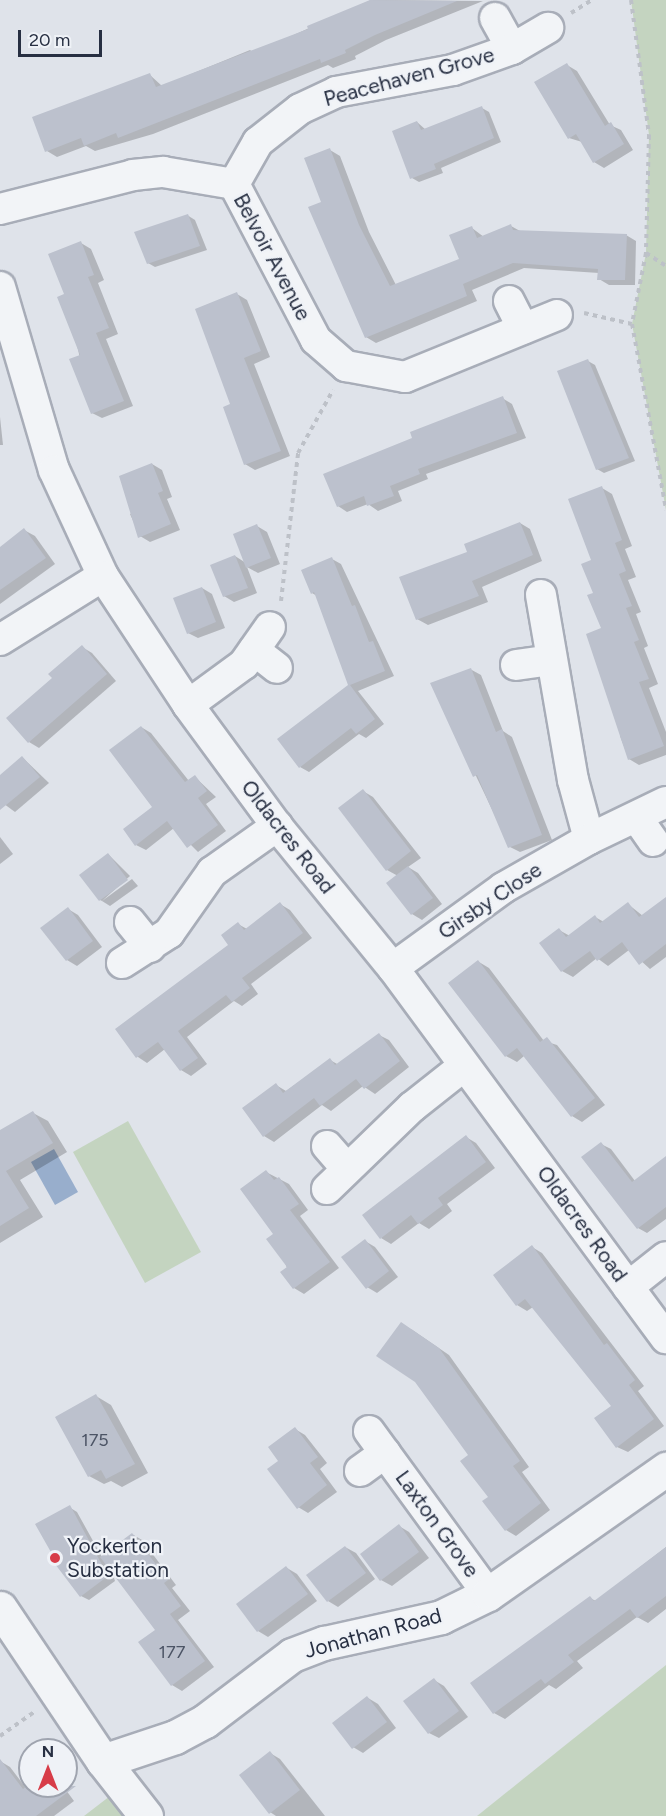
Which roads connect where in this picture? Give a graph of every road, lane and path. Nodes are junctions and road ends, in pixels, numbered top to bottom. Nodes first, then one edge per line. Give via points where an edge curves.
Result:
1 (631, 0) edge
2 (495, 18) dead end
3 (548, 28) dead end
4 (512, 49) junction
5 (234, 184) junction
6 (0, 208) edge
7 (646, 253) junction
8 (666, 266) edge
9 (0, 288) edge
10 (509, 301) dead end
11 (557, 315) joint
12 (632, 324) junction
13 (523, 329) junction
14 (6, 336) edge
15 (346, 366) junction
16 (666, 510) edge
17 (103, 576) junction
18 (541, 595) dead end
19 (262, 639) junction
20 (0, 640) edge
21 (550, 660) junction
22 (516, 665) dead end
23 (277, 668) dead end
24 (188, 705) junction
25 (666, 802) edge
26 (278, 826) junction
27 (589, 839) junction
28 (130, 922) dead end
29 (150, 947) junction
30 (123, 963) dead end
31 (393, 968) junction
32 (464, 1066) junction
33 (327, 1146) dead end
34 (666, 1257) edge
35 (628, 1287) junction
36 (666, 1338) edge
37 (666, 1469) edge
38 (360, 1472) dead end
39 (488, 1594) junction
40 (0, 1608) edge
41 (60, 1696) junction
42 (0, 1736) edge
43 (103, 1761) junction
44 (146, 1816) edge

1 - 7 path via 649,135
2 - 4 street, Peacehaven Grove
3 - 4 street, Peacehaven Grove
4 - 5 street, Peacehaven Grove via 453,70 336,92 300,109 258,142
5 - 6 street, Belvoir Avenue via 163,172 133,175
5 - 15 street, Belvoir Avenue via 316,340
7 - 8 path
7 - 12 path
9 - 14 street, Oldacres Road
10 - 13 street
11 - 12 path via 594,313
11 - 13 street
12 - 16 path
13 - 15 street via 405,377
14 - 17 street, Oldacres Road via 54,470
15 - 19 path via 298,453 282,597
17 - 20 street
17 - 24 street, Oldacres Road
18 - 21 street
19 - 23 street
19 - 24 street via 244,664
21 - 22 street
21 - 27 street via 573,780
24 - 26 street, Oldacres Road
25 - 27 street, Girsby Close via 645,830
26 - 29 street via 212,872 189,910
26 - 31 street, Oldacres Road
27 - 31 street, Girsby Close via 503,888
28 - 29 street
29 - 30 street
31 - 32 street, Oldacres Road
32 - 33 street via 412,1107 337,1179
32 - 35 street, Oldacres Road
34 - 35 street
35 - 36 street, Oldacres Road
37 - 39 street, Jonathan Road
38 - 39 street, Laxton Grove via 377,1442
39 - 43 street, Jonathan Road via 441,1617 324,1643 292,1655 206,1721 176,1737
40 - 41 street
41 - 42 path
41 - 43 street
43 - 44 street

